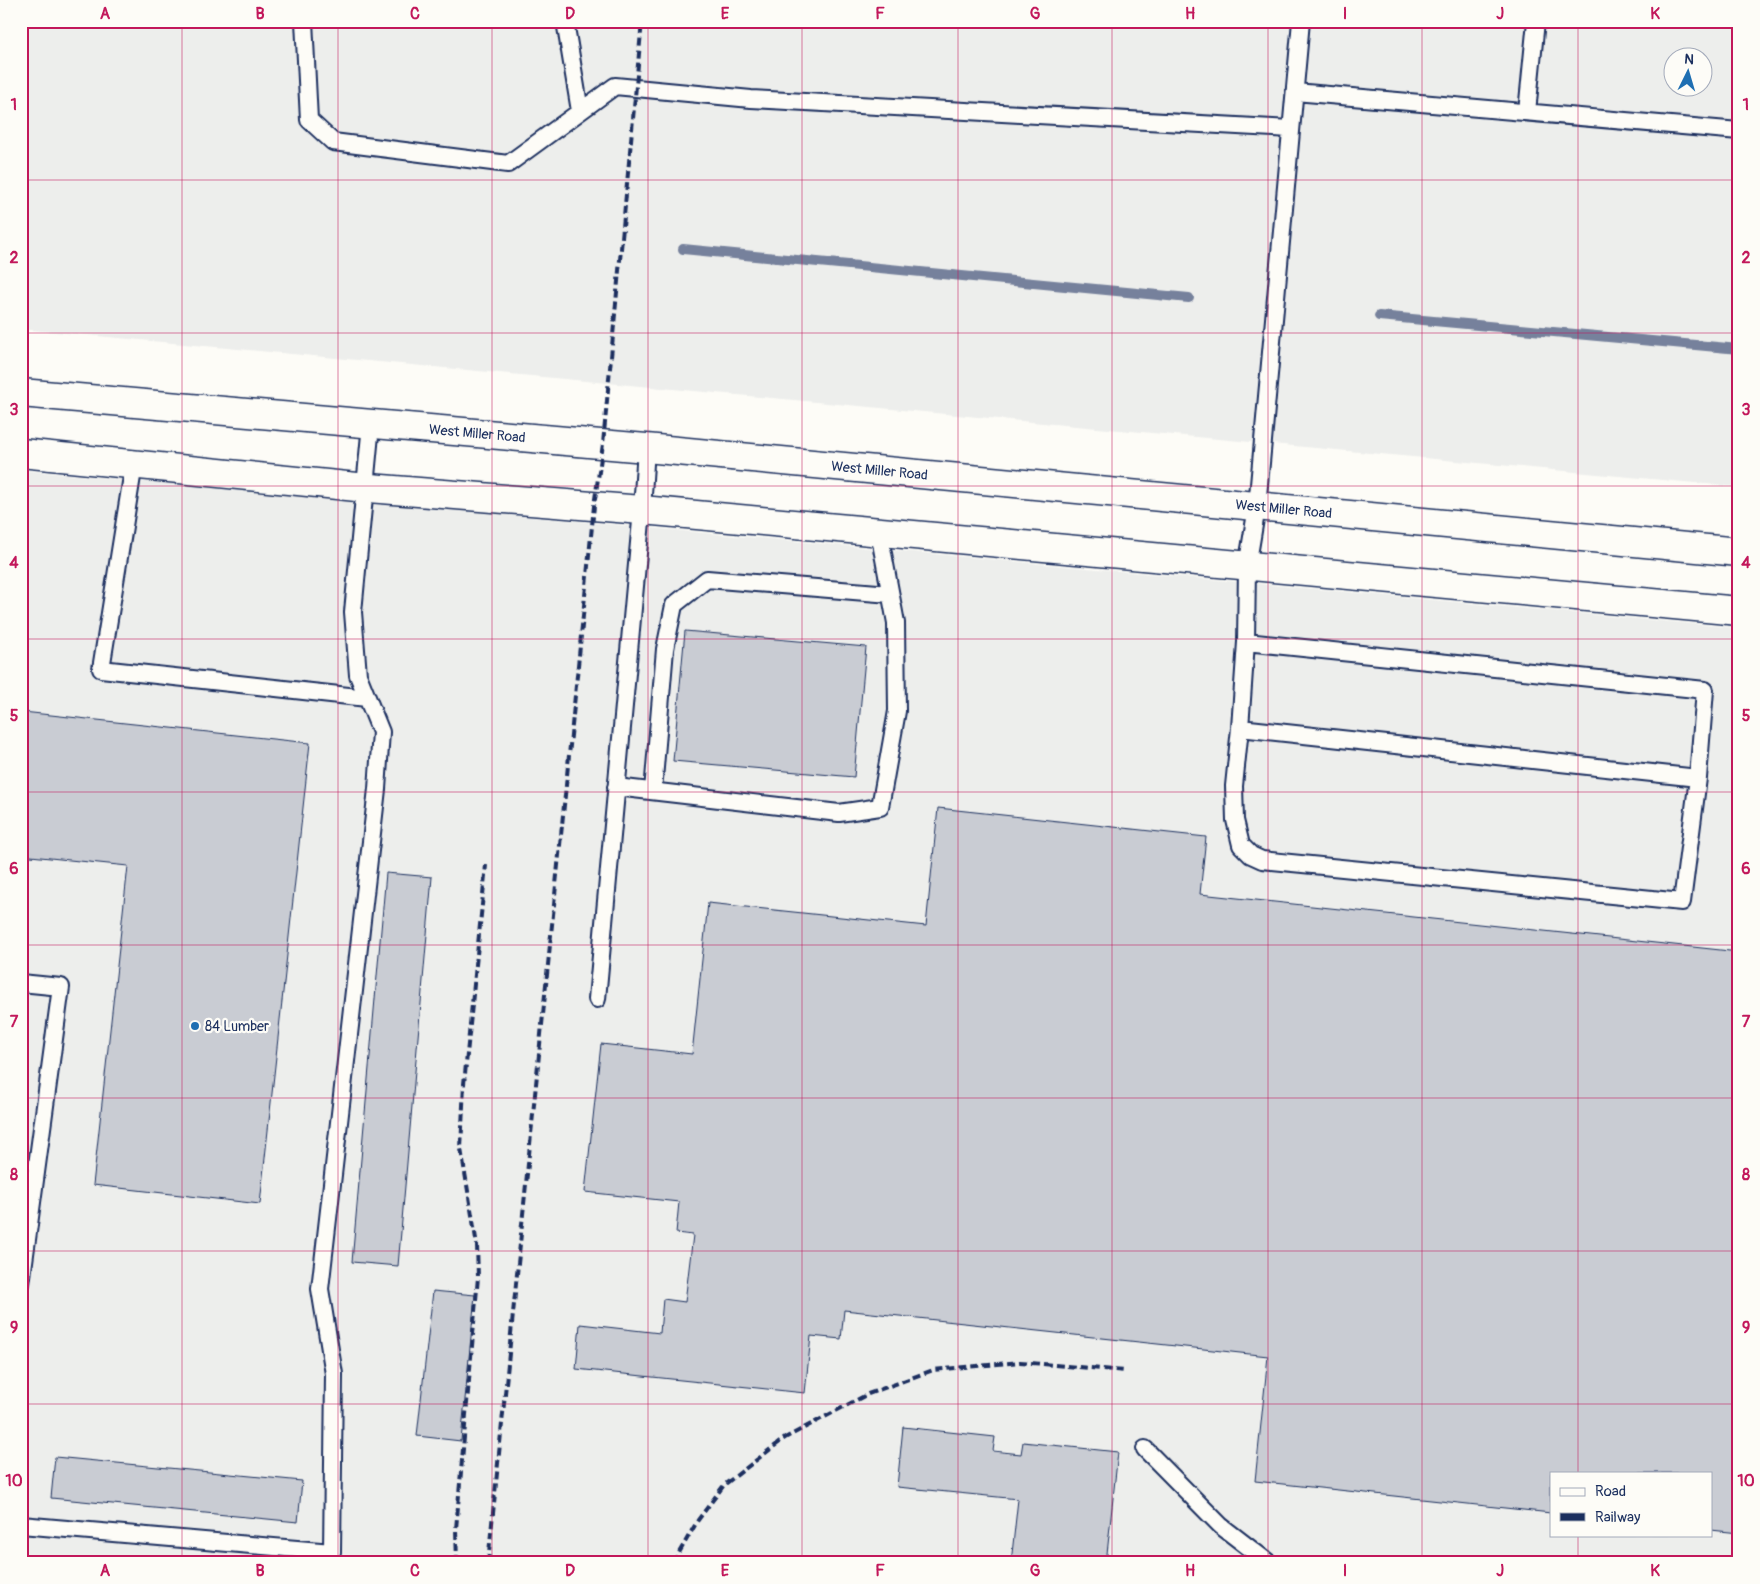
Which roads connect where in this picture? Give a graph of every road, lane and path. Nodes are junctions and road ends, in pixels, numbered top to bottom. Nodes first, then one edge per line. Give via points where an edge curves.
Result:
1 (304, 21) edge
2 (565, 21) edge
3 (1301, 21) edge
4 (1536, 21) edge
5 (1295, 92) junction
6 (580, 111) junction
7 (1527, 112) junction
8 (1291, 129) junction
9 (1739, 131) edge
10 (21, 393) edge
11 (371, 424) junction
12 (646, 448) junction
13 (21, 453) edge
14 (134, 464) junction
15 (366, 487) junction
16 (1257, 507) junction
17 (642, 510) junction
18 (878, 532) junction
19 (1739, 552) edge
20 (1247, 567) junction
21 (890, 594) junction
22 (1739, 611) edge
23 (1246, 642) junction
24 (367, 698) junction
25 (1240, 728) junction
26 (1698, 778) junction
27 (616, 787) junction
28 (653, 791) junction
29 (21, 983) edge
30 (597, 999) dead end
31 (21, 1284) edge
32 (1145, 1449) dead end
33 (21, 1525) edge
34 (1269, 1563) edge

1 - 6 lane via 309,120 333,142 508,164
2 - 6 lane
3 - 5 lane
4 - 7 lane
5 - 7 lane
5 - 8 lane
6 - 8 lane via 615,86 751,99
7 - 9 lane
8 - 16 lane
10 - 11 main road, West Miller Road
11 - 12 main road, West Miller Road
11 - 15 lane
12 - 16 main road, West Miller Road
12 - 17 lane
13 - 14 main road
14 - 15 main road
14 - 24 lane via 101,669
15 - 17 main road
15 - 24 lane via 353,612 358,675
16 - 19 main road, West Miller Road
16 - 20 lane
17 - 18 main road
17 - 27 lane
18 - 20 main road
18 - 21 lane
20 - 22 main road
20 - 23 lane
21 - 28 lane via 707,579 674,605 665,649
21 - 28 lane via 896,623 897,711 880,807 840,813
23 - 25 lane
23 - 26 lane via 1705,690
24 - 33 lane via 381,732 377,789 320,1289 334,1374 332,1552
25 - 26 lane
25 - 26 lane via 1234,786 1235,820 1241,845 1262,860 1682,902
27 - 28 lane
27 - 30 lane
29 - 31 lane via 61,987
32 - 34 lane via 1221,1526

